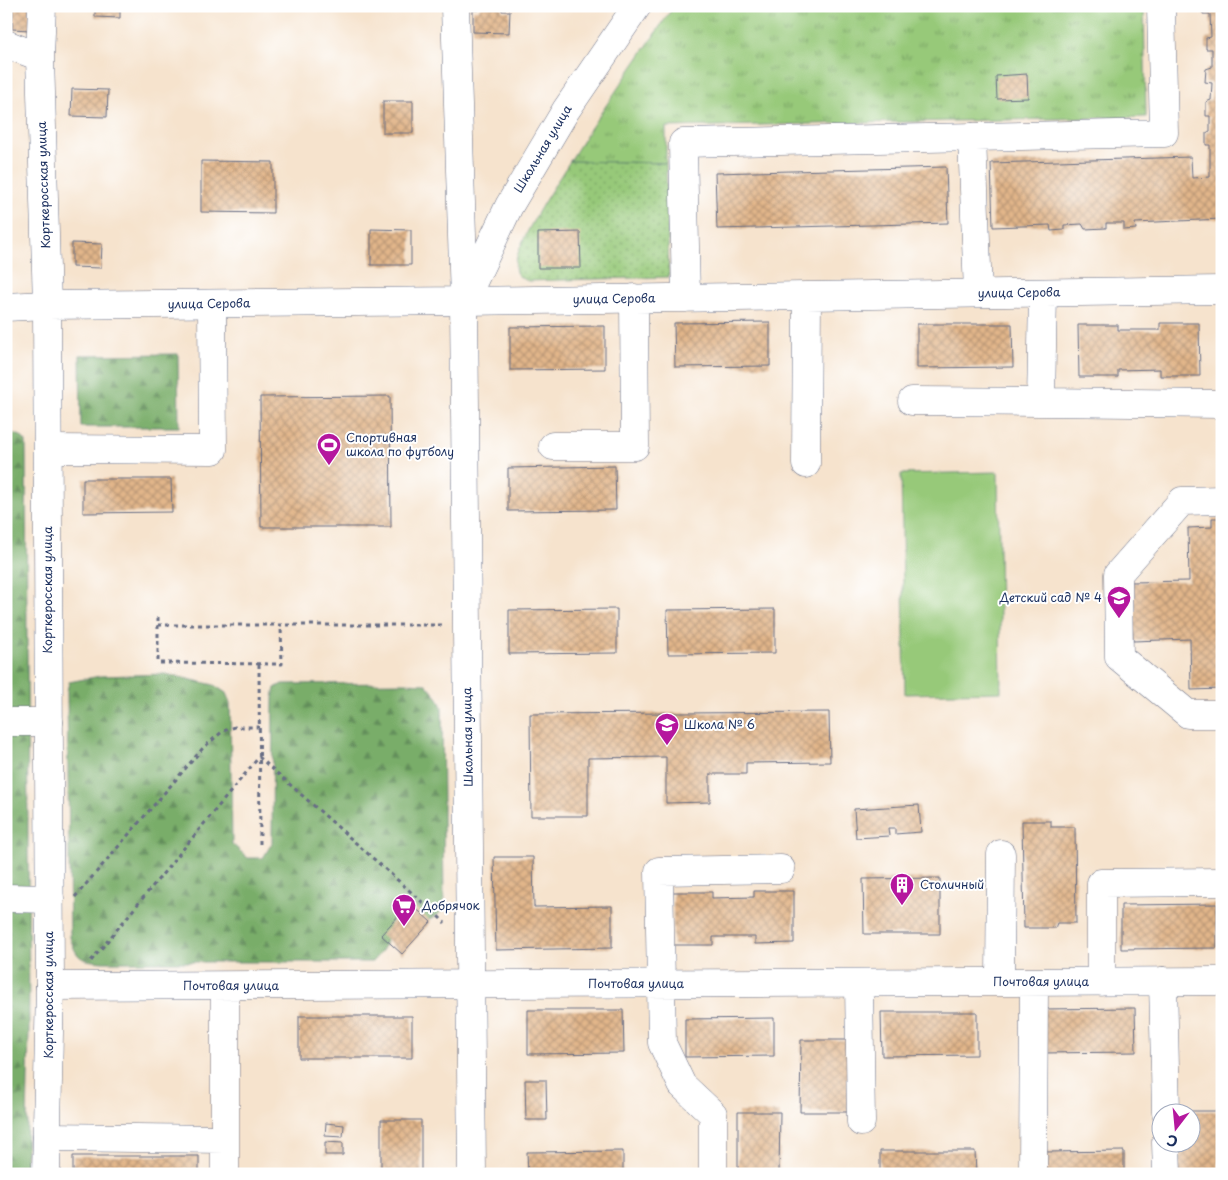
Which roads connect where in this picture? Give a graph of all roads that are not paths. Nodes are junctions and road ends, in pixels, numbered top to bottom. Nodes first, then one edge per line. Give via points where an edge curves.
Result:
1 (42, 6) edge
2 (455, 6) edge
3 (637, 6) edge
4 (1161, 6) edge
5 (6, 44) edge
6 (40, 57) junction
7 (972, 138) junction
8 (1222, 290) edge
9 (978, 293) junction
10 (1043, 293) junction
11 (807, 296) junction
12 (634, 298) junction
13 (686, 298) junction
14 (464, 301) junction
15 (212, 304) junction
16 (47, 305) junction
17 (6, 307) edge
18 (912, 401) dead end
19 (1041, 402) junction
20 (1222, 404) edge
21 (553, 446) dead end
22 (48, 449) junction
23 (806, 464) dead end
24 (1222, 500) edge
25 (1222, 714) edge
26 (6, 722) edge
27 (49, 722) junction
28 (1002, 854) dead end
29 (781, 869) dead end
30 (1222, 882) edge
31 (6, 898) edge
32 (61, 900) junction
33 (1163, 981) junction
34 (1222, 981) edge
35 (1000, 982) junction
36 (1034, 982) junction
37 (1101, 982) junction
38 (860, 983) junction
39 (660, 984) junction
40 (470, 985) junction
41 (50, 986) junction
42 (225, 986) junction
43 (1166, 1102) edge
44 (861, 1122) dead end
45 (47, 1137) junction
46 (225, 1139) junction
47 (1166, 1152) edge
48 (46, 1174) edge
49 (224, 1174) edge
50 (472, 1174) edge
51 (713, 1174) edge
52 (1033, 1174) edge
53 (1167, 1174) edge

1 - 6 street, Корткеросская улица
2 - 14 street, Школьная улица
3 - 14 street, Школьная улица via 566,110 509,206
4 - 7 street via 1164,133
5 - 6 street
6 - 16 street, Корткеросская улица
7 - 9 street
7 - 13 street via 683,143
8 - 10 street, улица Серова
9 - 10 street, улица Серова
9 - 11 street, улица Серова
10 - 19 street
11 - 13 street, улица Серова
11 - 23 street
12 - 13 street, улица Серова
12 - 14 street, улица Серова
12 - 21 street via 635,446
14 - 15 street, улица Серова
14 - 40 street, Школьная улица
15 - 16 street, улица Серова
15 - 22 street via 213,450
16 - 17 street, улица Серова
16 - 22 street, Корткеросская улица
18 - 19 street
19 - 20 street
22 - 27 street, Корткеросская улица
24 - 25 street via 1182,501 1118,574 1119,657 1188,714
26 - 27 street
27 - 32 street, Корткеросская улица
28 - 35 street
29 - 39 street via 660,871
30 - 37 street via 1101,883
31 - 32 street
32 - 41 street, Корткеросская улица
33 - 34 street, Почтовая улица
33 - 37 street, Почтовая улица
33 - 43 street
35 - 36 street, Почтовая улица
35 - 38 street, Почтовая улица
36 - 37 street, Почтовая улица
36 - 52 street
38 - 39 street, Почтовая улица
38 - 44 street
39 - 40 street, Почтовая улица
39 - 51 street via 662,1043 682,1085 713,1114
40 - 42 street, Почтовая улица
40 - 50 street, Школьная улица
41 - 42 street, Почтовая улица
41 - 45 street, Корткеросская улица
42 - 46 street
45 - 46 street
45 - 48 street, Корткеросская улица
46 - 49 street
47 - 53 street

